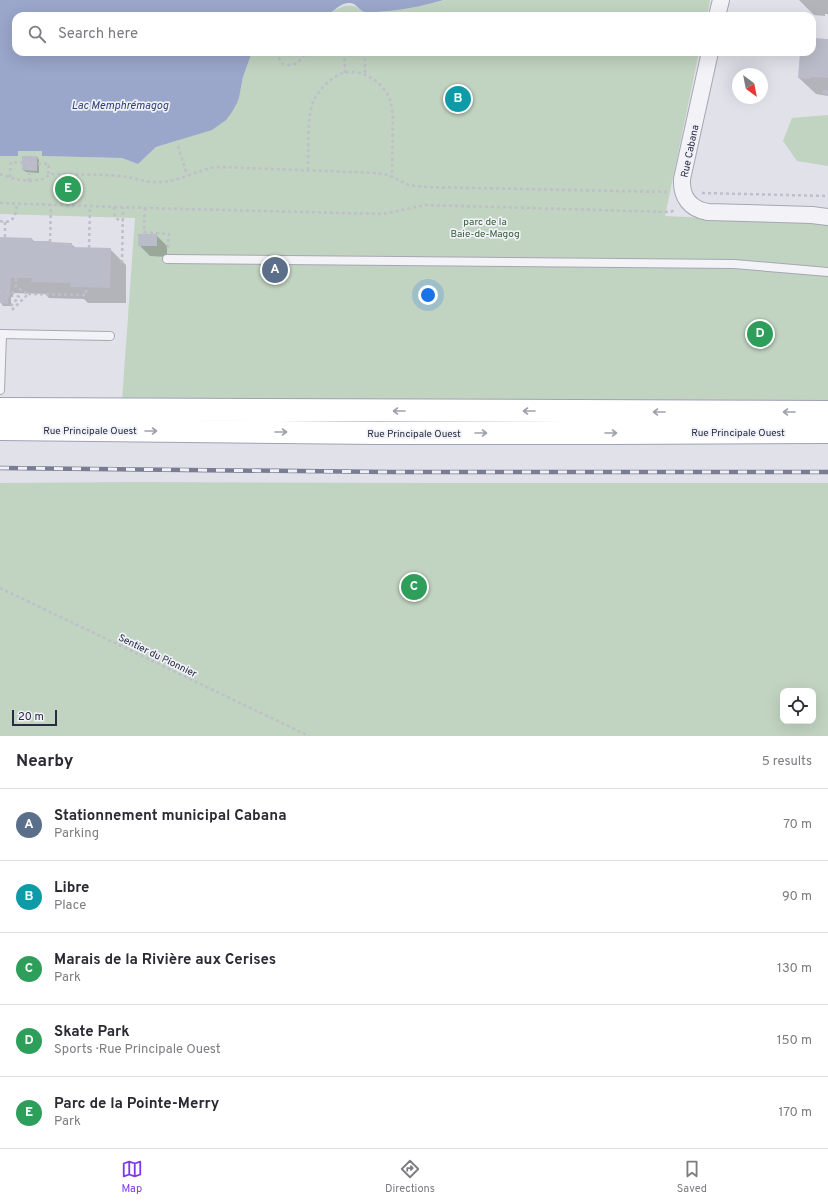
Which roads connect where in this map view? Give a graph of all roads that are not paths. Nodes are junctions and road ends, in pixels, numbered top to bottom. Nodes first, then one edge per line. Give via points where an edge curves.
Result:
1 (721, 0) edge
2 (718, 12) edge
3 (709, 56) edge
4 (828, 217) edge
5 (167, 259) road end
6 (828, 272) edge
7 (1, 334) edge
8 (110, 336) dead end
9 (0, 390) edge
10 (0, 409) edge
11 (828, 412) edge
12 (0, 430) edge
13 (828, 432) edge

1 - 2 street
3 - 4 street, Rue Cabana via 682,179 687,199 702,211 708,212
5 - 6 lane via 734,264
7 - 8 lane
7 - 9 lane
11 -> 10 main road, Rue Principale Ouest
12 -> 13 main road, Rue Principale Ouest via 386,433

